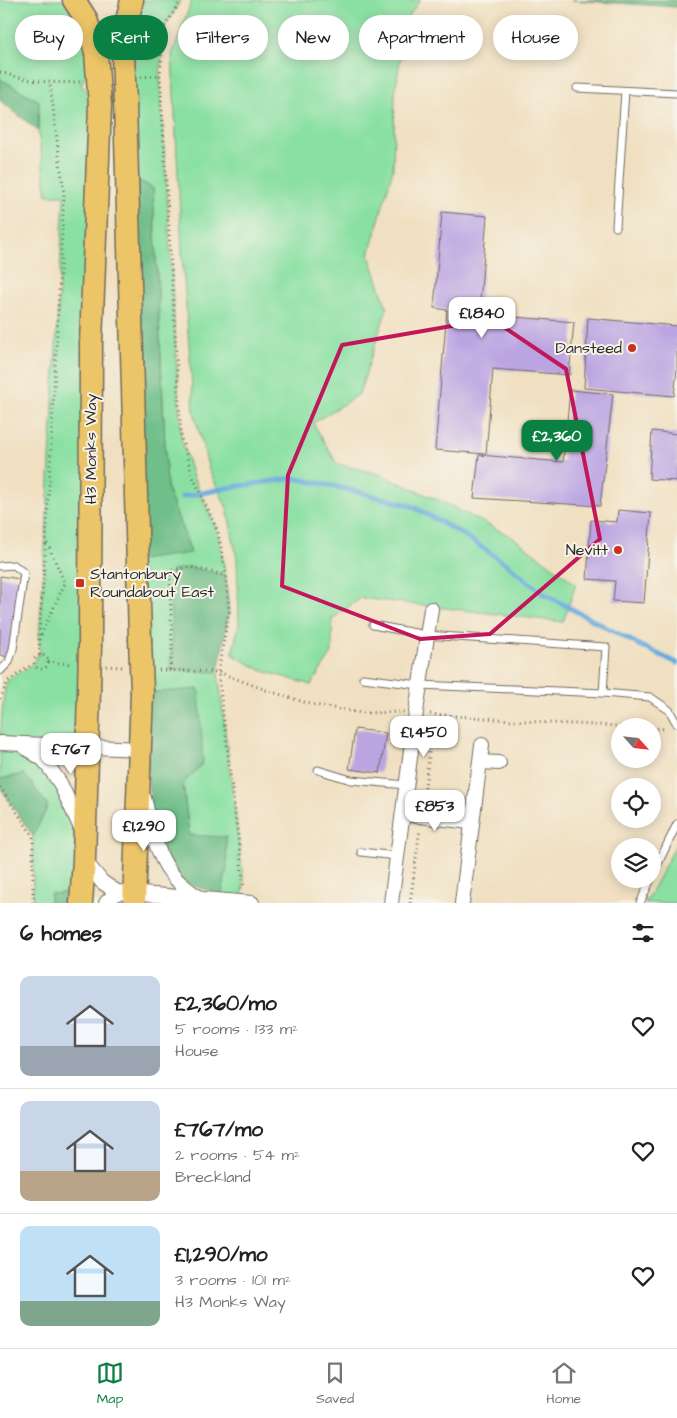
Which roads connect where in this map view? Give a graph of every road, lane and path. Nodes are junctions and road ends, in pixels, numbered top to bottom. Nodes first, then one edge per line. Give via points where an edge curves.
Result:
1 (74, 0) edge
2 (132, 0) edge
3 (181, 0) edge
4 (50, 84) dead end
5 (577, 88) dead end
6 (625, 90) junction
7 (677, 93) edge
8 (616, 227) dead end
9 (46, 542) junction
10 (0, 566) edge
11 (226, 576) junction
12 (431, 609) dead end
13 (373, 625) dead end
14 (426, 635) junction
15 (39, 638) junction
16 (40, 654) junction
17 (48, 662) junction
18 (33, 664) junction
19 (76, 664) dead end
20 (105, 666) dead end
21 (123, 667) dead end
22 (152, 669) dead end
23 (170, 670) junction
24 (0, 672) edge
25 (218, 672) junction
26 (363, 678) dead end
27 (420, 685) junction
28 (2, 691) edge
29 (603, 693) junction
30 (0, 699) edge
31 (416, 712) junction
32 (677, 724) edge
33 (611, 725) edge
34 (0, 743) edge
35 (20, 744) junction
36 (482, 746) dead end
37 (88, 747) junction
38 (141, 749) junction
39 (480, 762) junction
40 (499, 763) dead end
41 (318, 770) dead end
42 (140, 778) junction
43 (406, 785) junction
44 (0, 787) edge
45 (403, 814) junction
46 (471, 822) junction
47 (677, 824) edge
48 (85, 836) junction
49 (360, 852) dead end
50 (396, 856) junction
51 (661, 859) edge
52 (84, 860) junction
53 (647, 888) edge
54 (129, 896) edge
55 (198, 897) junction
56 (247, 902) edge
57 (33, 903) edge
58 (81, 903) edge
59 (106, 903) edge
60 (391, 903) edge
61 (462, 903) edge
62 (640, 903) edge

1 - 37 main road, H3 Monks Way, bridge via 86,19 96,52 100,105 91,343
2 - 38 main road, bridge via 122,42 142,693
3 - 11 path via 164,28 160,75 181,438 193,477 218,532
4 - 9 path via 64,194
5 - 6 lane
6 - 7 lane
6 - 8 lane
9 - 15 path
9 - 15 path via 65,583
10 - 24 lane via 14,565 24,573 14,649
11 - 23 path via 190,567 173,570 170,577
11 - 25 path via 229,612
12 - 14 street
13 - 14 lane
14 - 27 street
14 - 29 lane via 606,647
15 - 16 path
16 - 17 path via 48,658
16 - 18 path
17 - 18 path via 42,668
17 - 19 path
18 - 28 path via 8,680
20 - 21 path
22 - 23 path
23 - 25 path
25 - 31 path via 310,704 361,713
25 - 56 path
26 - 27 lane
27 - 29 lane
27 - 31 street
28 - 30 path
29 - 32 lane via 650,697 669,710
31 - 33 path
31 - 43 street
34 - 35 street
35 - 37 street
35 - 48 street via 44,760 60,783
36 - 39 street
37 - 38 street
37 - 48 main road, H3 Monks Way
38 - 42 main road
39 - 40 street
39 - 46 street
41 - 43 lane via 351,780
42 - 54 main road
42 - 55 street via 152,830 165,865
43 - 45 street
44 - 57 path via 33,836
45 - 46 street
45 - 50 street
46 - 61 street
47 - 51 lane
48 - 52 main road, H3 Monks Way
49 - 50 lane
50 - 60 street
52 - 54 street via 102,882
52 - 58 main road, H3 Monks Way
53 - 62 lane
54 - 55 street
54 - 59 street
55 - 56 street

